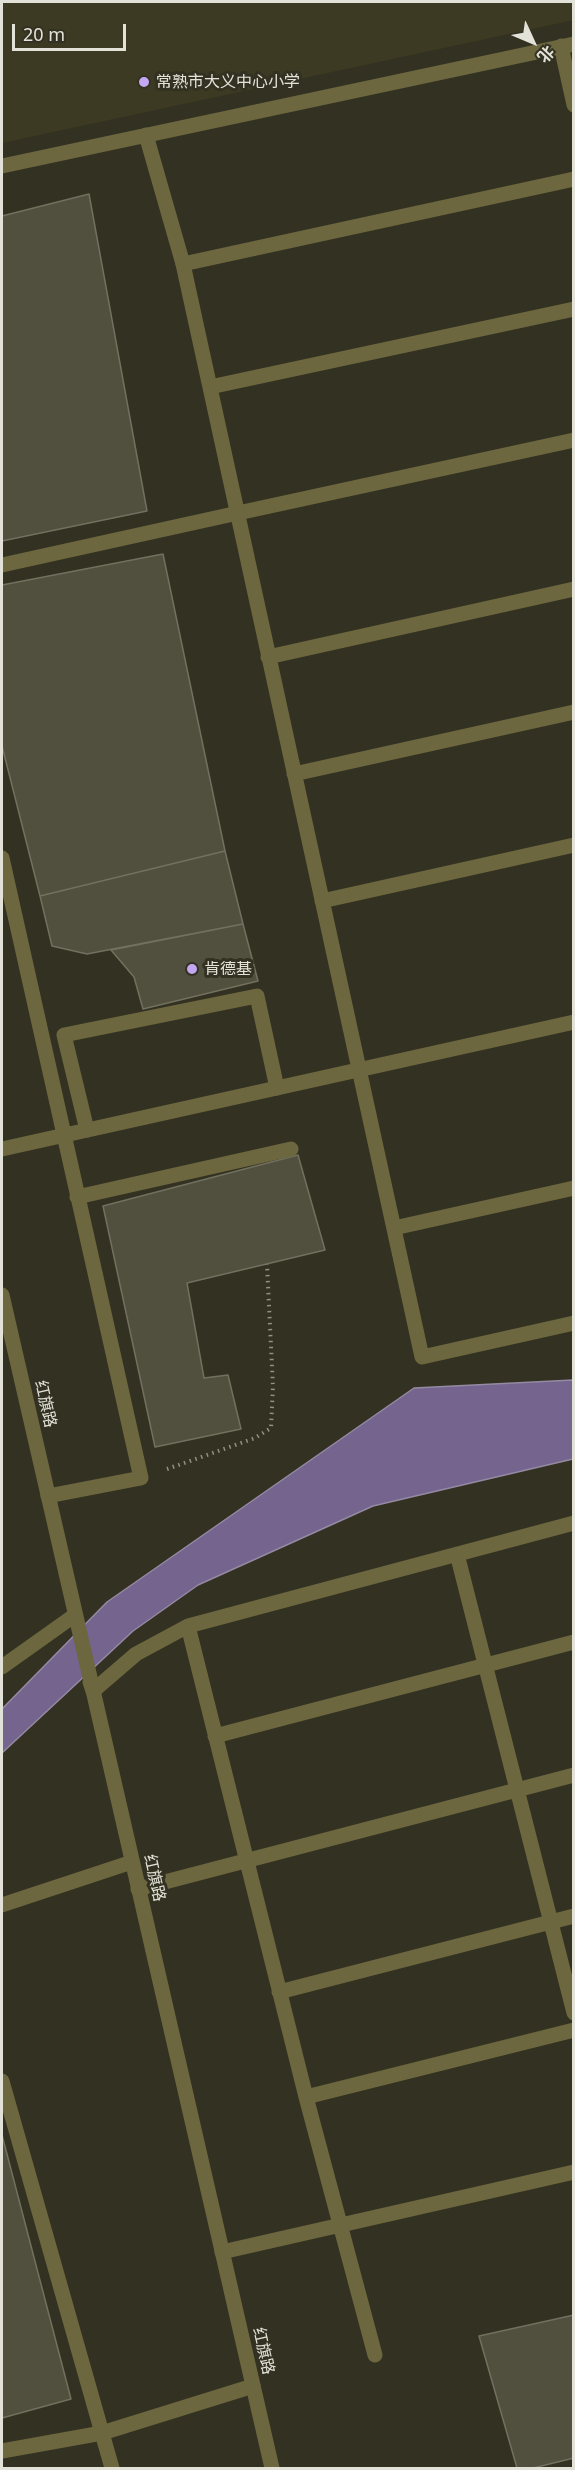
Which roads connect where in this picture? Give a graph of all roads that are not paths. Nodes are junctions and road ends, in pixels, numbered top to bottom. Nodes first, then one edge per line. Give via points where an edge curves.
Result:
1 (567, 45) edge
2 (573, 105) edge
3 (146, 135) junction
4 (2, 166) edge
5 (573, 178) edge
6 (183, 264) junction
7 (573, 309) edge
8 (210, 387) junction
9 (573, 440) edge
10 (238, 513) junction
11 (2, 565) edge
12 (573, 590) edge
13 (268, 657) junction
14 (573, 712) edge
15 (294, 774) junction
16 (573, 845) edge
17 (2, 858) edge
18 (322, 901) junction
19 (573, 1022) edge
20 (359, 1070) junction
21 (277, 1088) junction
22 (87, 1130) junction
23 (62, 1136) junction
24 (2, 1149) edge
25 (291, 1149) dead end
26 (573, 1188) edge
27 (76, 1197) junction
28 (393, 1228) junction
29 (2, 1295) edge
30 (573, 1323) edge
31 (48, 1496) junction
32 (573, 1523) edge
33 (457, 1554) junction
34 (77, 1622) junction
35 (188, 1626) junction
36 (573, 1642) edge
37 (485, 1665) junction
38 (2, 1667) edge
39 (91, 1687) junction
40 (215, 1736) junction
41 (573, 1775) edge
42 (516, 1790) junction
43 (246, 1860) junction
44 (132, 1862) junction
45 (138, 1888) junction
46 (2, 1905) edge
47 (573, 1916) edge
48 (550, 1922) junction
49 (279, 1992) junction
50 (573, 2013) edge
51 (573, 2030) edge
52 (3, 2088) edge
53 (306, 2097) junction
54 (573, 2172) edge
55 (340, 2225) junction
56 (222, 2252) junction
57 (375, 2355) dead end
58 (253, 2386) junction
59 (102, 2433) junction
60 (2, 2451) edge
61 (112, 2469) edge
62 (272, 2469) edge

1 - 2 street
1 - 3 street
3 - 4 street
3 - 6 street
5 - 6 street
6 - 8 street
7 - 8 street
8 - 10 street
9 - 10 street
10 - 11 street
10 - 13 street
12 - 13 street
13 - 15 street
14 - 15 street
15 - 18 street
16 - 18 street
17 - 23 street
18 - 20 street
19 - 20 street
20 - 21 street
20 - 28 street
21 - 22 street
21 - 22 street via 257,996 64,1035
22 - 23 street
23 - 24 street
23 - 27 street
25 - 27 street
26 - 28 street
27 - 31 street via 141,1478
28 - 30 street via 422,1357
29 - 31 street, 红旗路
31 - 34 street, 红旗路
32 - 33 street
33 - 35 street
33 - 37 street
34 - 38 street
34 - 39 street, 红旗路
35 - 39 street via 136,1654
35 - 40 street
36 - 37 street
37 - 40 street
37 - 42 street
39 - 44 street, 红旗路
40 - 43 street
41 - 42 street
42 - 43 street
42 - 48 street
43 - 45 street
43 - 49 street
44 - 45 street, 红旗路
44 - 46 street
45 - 56 street, 红旗路
47 - 48 street
48 - 49 street
48 - 50 street
49 - 53 street
51 - 53 street
52 - 59 street
53 - 55 street
54 - 55 street
55 - 56 street
55 - 57 street
56 - 58 street, 红旗路
58 - 59 street
58 - 62 street, 红旗路
59 - 60 street
59 - 61 street

